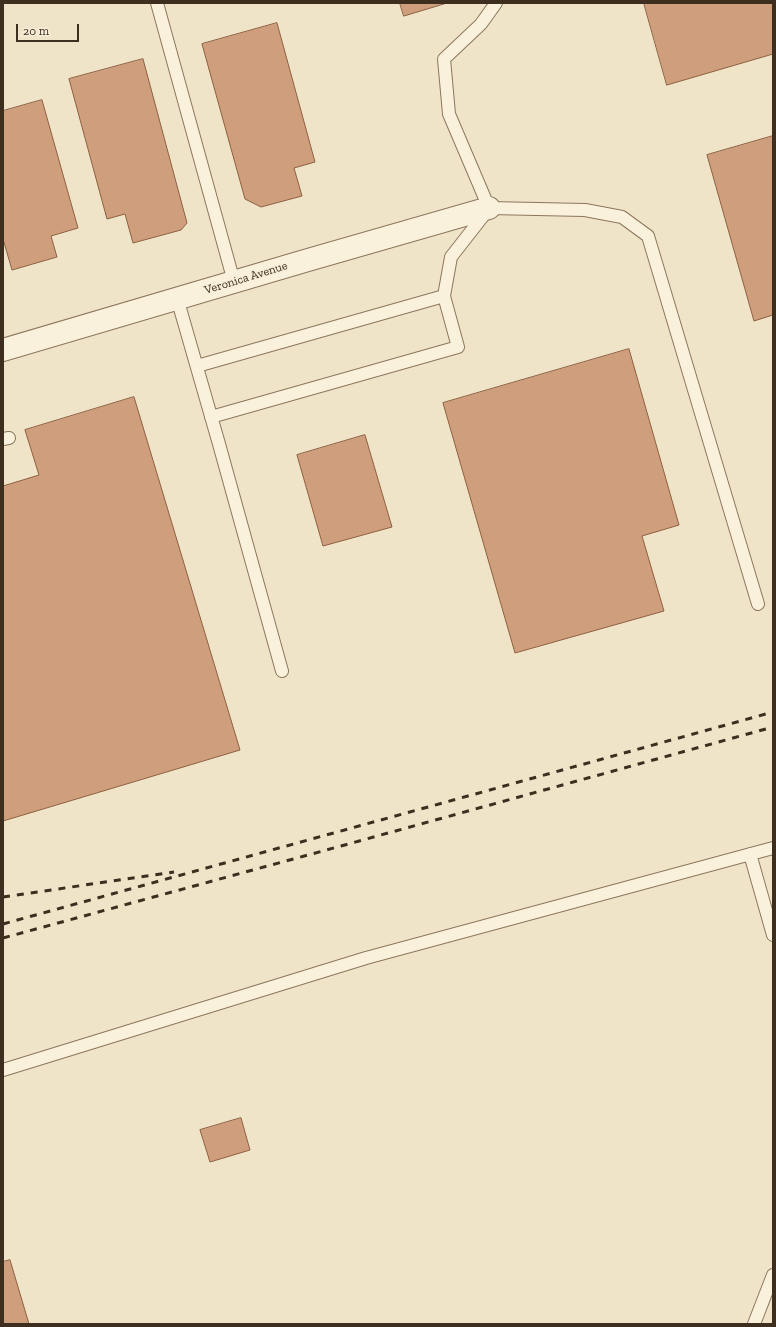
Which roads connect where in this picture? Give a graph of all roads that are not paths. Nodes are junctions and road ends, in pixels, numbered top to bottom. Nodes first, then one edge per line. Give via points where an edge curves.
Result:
1 (157, 3) edge
2 (496, 3) edge
3 (489, 208) junction
4 (234, 282) junction
5 (444, 296) junction
6 (177, 298) junction
7 (3, 350) edge
8 (197, 366) junction
9 (212, 417) junction
10 (758, 604) dead end
11 (282, 671) dead end
12 (773, 848) edge
13 (750, 854) junction
14 (773, 935) edge
15 (3, 1070) edge
16 (773, 1275) edge
17 (754, 1324) edge

1 - 4 lane
2 - 3 lane via 481,24 444,59 449,114
3 - 4 street, Veronica Avenue
3 - 5 lane via 451,257
3 - 10 lane via 585,210 622,217 648,236
4 - 6 street, Veronica Avenue
5 - 8 lane
5 - 9 lane via 458,347
6 - 7 street, Veronica Avenue
6 - 8 lane
8 - 9 lane
9 - 11 lane
12 - 13 lane
13 - 14 lane
13 - 15 lane via 366,958
16 - 17 lane

